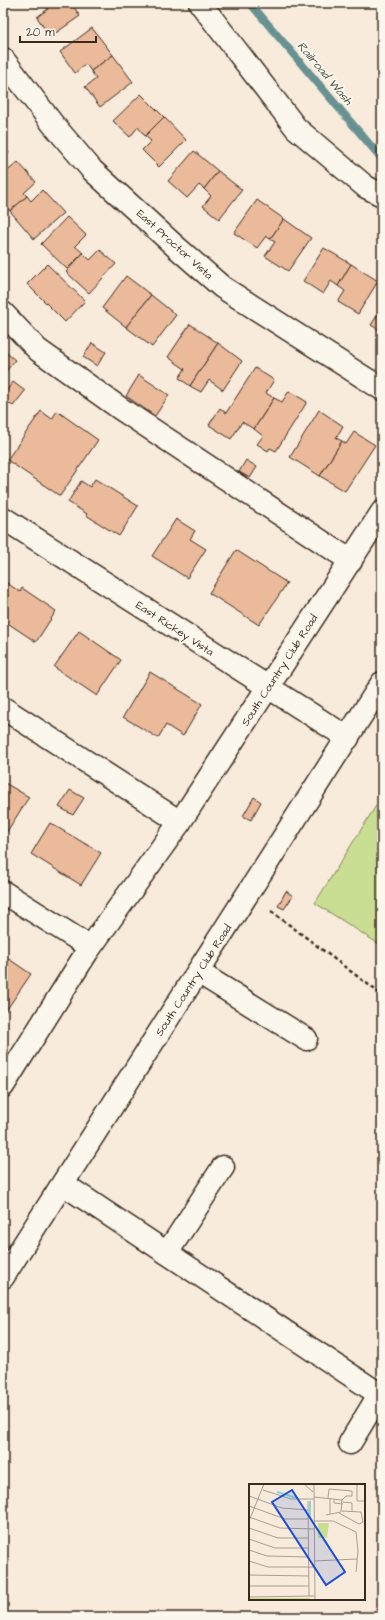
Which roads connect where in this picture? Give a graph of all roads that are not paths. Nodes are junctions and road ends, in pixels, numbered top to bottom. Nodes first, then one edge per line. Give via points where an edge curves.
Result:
1 (200, 3) edge
2 (3, 59) edge
3 (382, 195) edge
4 (3, 313) edge
5 (382, 389) edge
6 (382, 512) edge
7 (3, 518) edge
8 (351, 560) junction
9 (382, 683) edge
10 (268, 687) junction
11 (3, 708) edge
12 (348, 738) junction
13 (180, 822) junction
14 (3, 892) edge
15 (90, 947) junction
16 (198, 972) junction
17 (306, 1039) dead end
18 (4, 1082) edge
19 (223, 1167) dead end
20 (63, 1184) junction
21 (167, 1253) junction
22 (4, 1272) edge
23 (381, 1394) edge
24 (350, 1443) dead end

1 - 3 street via 296,128 366,187
2 - 5 street, East Proctor Vista via 92,170 175,246 222,286
4 - 8 street via 38,350 121,409
6 - 8 street, South Country Club Road
7 - 10 street, East Rickey Vista
8 - 10 street, South Country Club Road
9 - 12 street, South Country Club Road
10 - 12 street, East Rickey Vista
10 - 13 street, South Country Club Road
11 - 13 street
12 - 16 street, South Country Club Road
13 - 15 street, South Country Club Road
14 - 15 street
15 - 18 street, South Country Club Road
16 - 17 street
16 - 20 street, South Country Club Road
19 - 21 street
20 - 21 street
20 - 22 street, South Country Club Road
21 - 23 street
23 - 24 street

